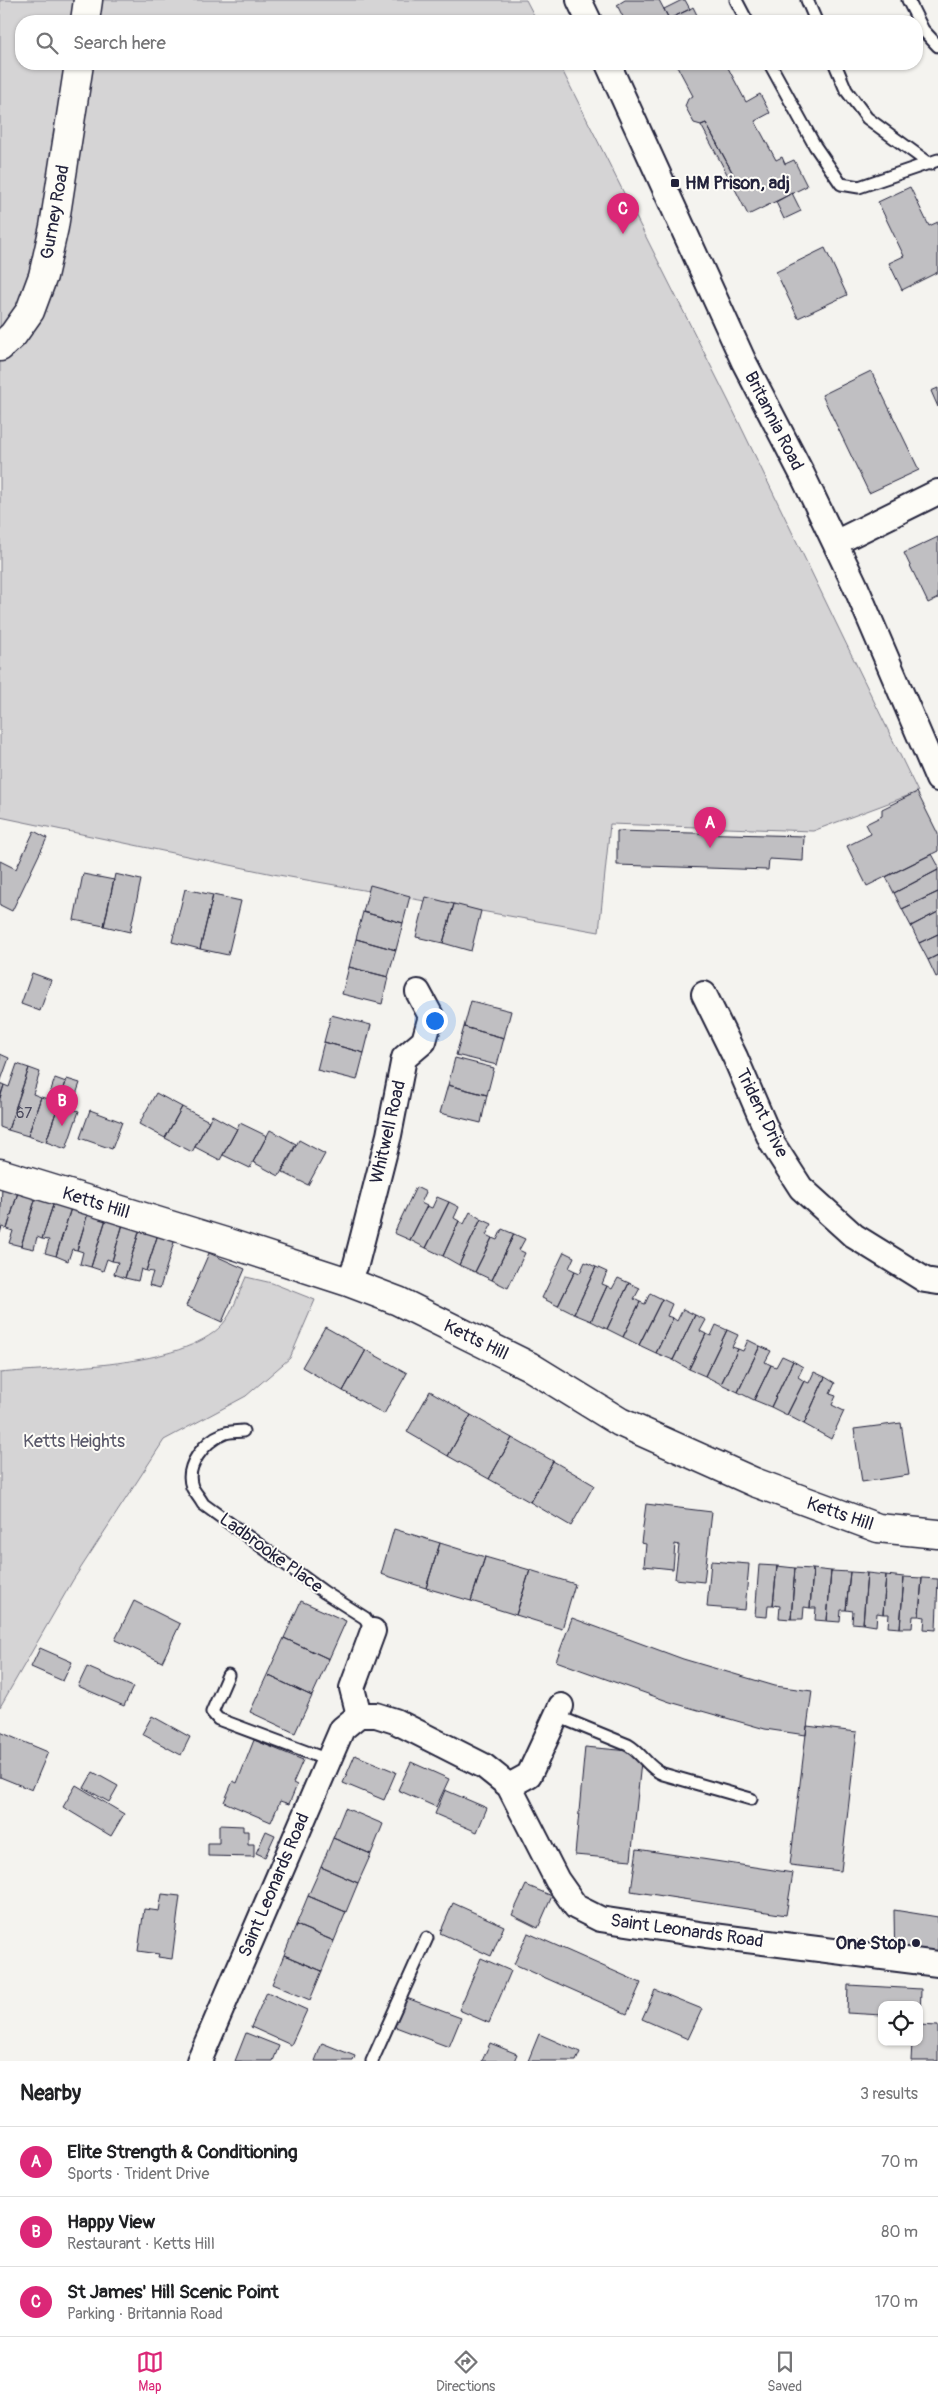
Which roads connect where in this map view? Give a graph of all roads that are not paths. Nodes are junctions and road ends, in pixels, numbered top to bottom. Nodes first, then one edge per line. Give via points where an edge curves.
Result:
1 (88, 0) edge
2 (579, 0) edge
3 (736, 0) edge
4 (807, 0) edge
5 (908, 0) edge
6 (86, 15) edge
7 (586, 15) edge
8 (744, 15) edge
9 (813, 15) edge
10 (916, 15) edge
11 (923, 30) edge
12 (938, 46) edge
13 (78, 70) edge
14 (611, 70) edge
15 (773, 70) edge
16 (838, 70) edge
17 (934, 162) edge
18 (0, 347) edge
19 (938, 492) edge
20 (835, 543) junction
21 (938, 779) edge
22 (418, 992) dead end
23 (704, 994) dead end
24 (0, 1173) edge
25 (348, 1282) junction
26 (938, 1282) edge
27 (243, 1431) dead end
28 (938, 1534) edge
29 (373, 1631) joint
30 (228, 1674) dead end
31 (559, 1711) joint
32 (359, 1715) junction
33 (328, 1760) junction
34 (509, 1786) junction
35 (751, 1799) dead end
36 (427, 1938) dead end
37 (938, 1964) edge
38 (199, 2061) edge
39 (372, 2061) edge

1 - 6 main road
2 - 7 street
3 - 8 lane
4 - 9 lane
5 - 10 lane
11 - 12 lane
13 - 18 main road, Gurney Road via 54,227 43,276 30,311
14 - 20 street, Britannia Road via 744,362
15 - 17 lane via 816,146 842,184 859,187
16 - 17 lane via 846,90 867,118
19 - 20 street
20 - 21 street, Britannia Road
22 - 25 street, Whitwell Road via 431,1016 424,1041 404,1058 389,1135 356,1264
23 - 26 street, Trident Drive via 772,1143 801,1188 854,1236 925,1280
24 - 25 main road, Ketts Hill
25 - 28 main road, Ketts Hill via 398,1301 529,1366 620,1422 754,1482 878,1528
27 - 29 lane, Ladbrooke Place via 224,1433 210,1442 192,1465 192,1488 203,1504 365,1618
29 - 32 street, Ladbrooke Place via 352,1688
30 - 33 lane via 212,1712 218,1719
31 - 34 street via 530,1775
31 - 35 lane via 637,1750 654,1771
32 - 33 street, Saint Leonards Road via 342,1729
32 - 34 street, Saint Leonards Road via 376,1715 395,1721 484,1766
33 - 38 street, Saint Leonards Road
34 - 37 street, Saint Leonards Road via 557,1880 576,1907 600,1919
36 - 39 lane

